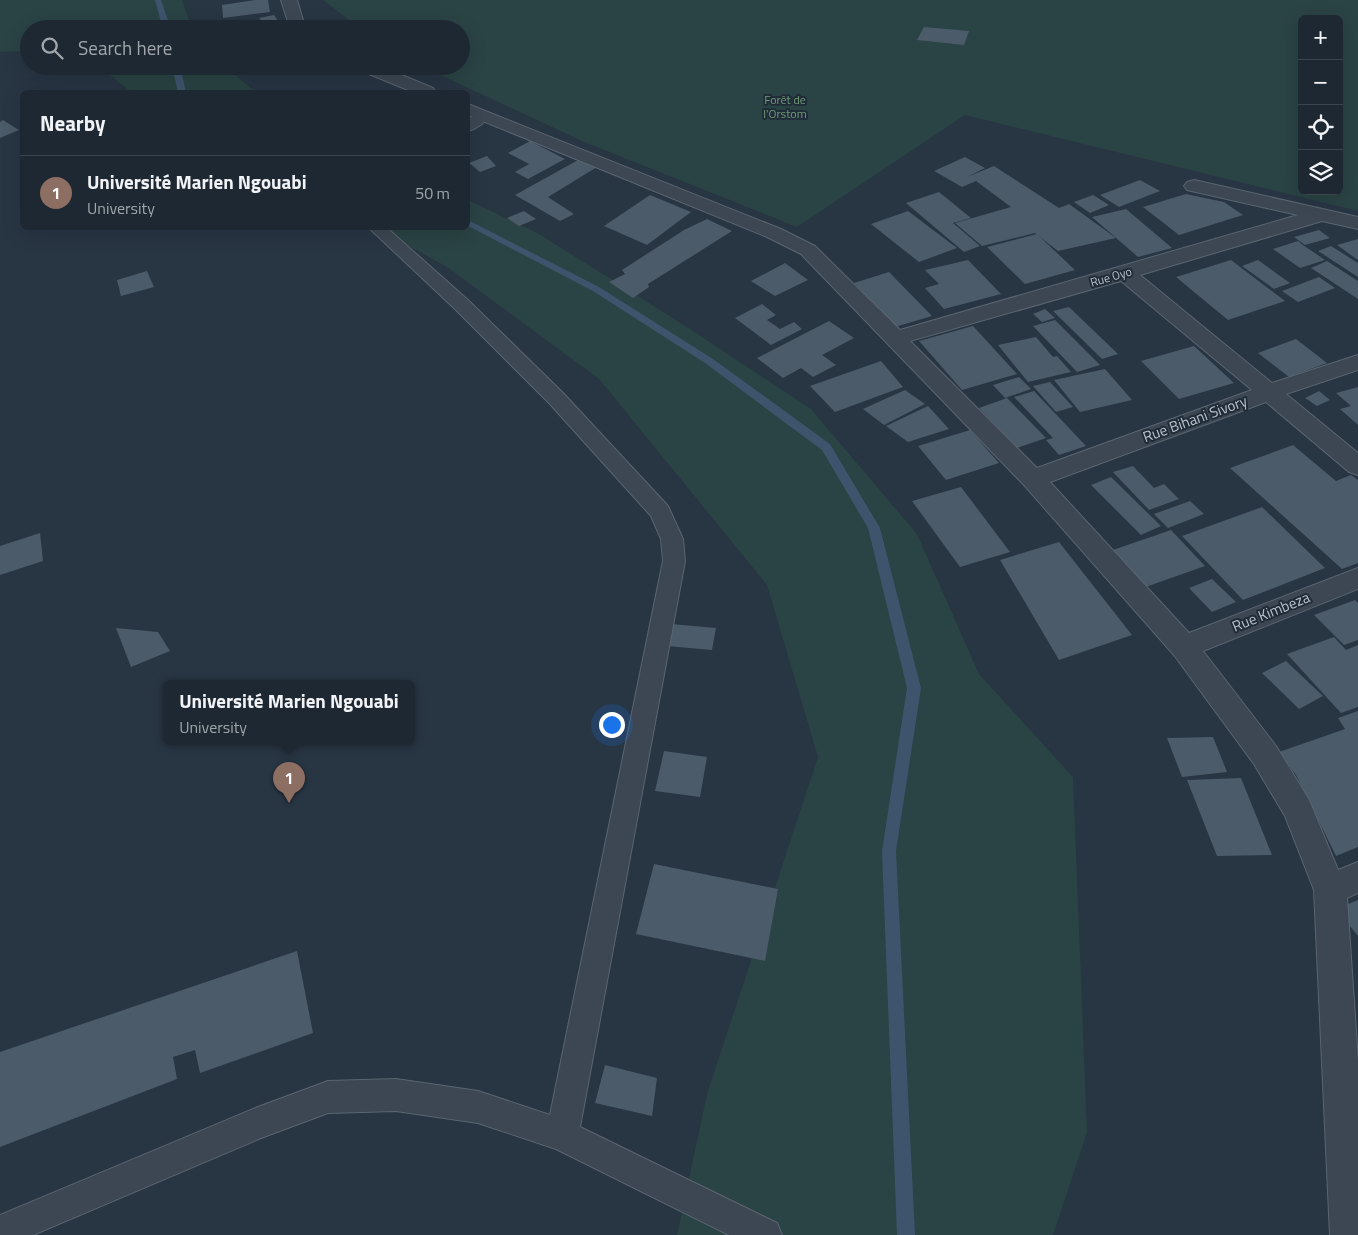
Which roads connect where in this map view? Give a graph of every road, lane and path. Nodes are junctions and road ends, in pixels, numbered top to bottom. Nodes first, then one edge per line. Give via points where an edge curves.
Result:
1 (288, 0) edge
2 (295, 20) edge
3 (386, 75) edge
4 (422, 90) edge
5 (473, 117) edge
6 (1194, 186) dead end
7 (1324, 214) junction
8 (1358, 223) edge
9 (379, 230) edge
10 (1125, 273) junction
11 (897, 338) junction
12 (1358, 362) edge
13 (1269, 392) junction
14 (1358, 466) edge
15 (1033, 479) junction
16 (1358, 578) edge
17 (1184, 647) junction
18 (1344, 883) edge
19 (562, 1135) junction
20 (0, 1232) edge
21 (765, 1235) edge
22 (1350, 1235) edge

1 - 2 street
3 - 4 street
5 - 11 street via 774,233 808,250
6 - 7 street
7 - 8 street
7 - 10 street, Rue Oyo
9 - 19 lane via 462,305 556,398 660,512 672,539 673,569
10 - 11 street, Rue Oyo
10 - 13 street
11 - 15 street
12 - 13 street, Rue Bihani Sivory
13 - 14 street
13 - 15 street, Rue Bihani Sivory
15 - 17 street
16 - 17 street, Rue Kimbeza
17 - 18 street via 1265,755
18 - 22 street
19 - 20 lane via 478,1107 396,1095 328,1097 240,1130
19 - 21 lane

